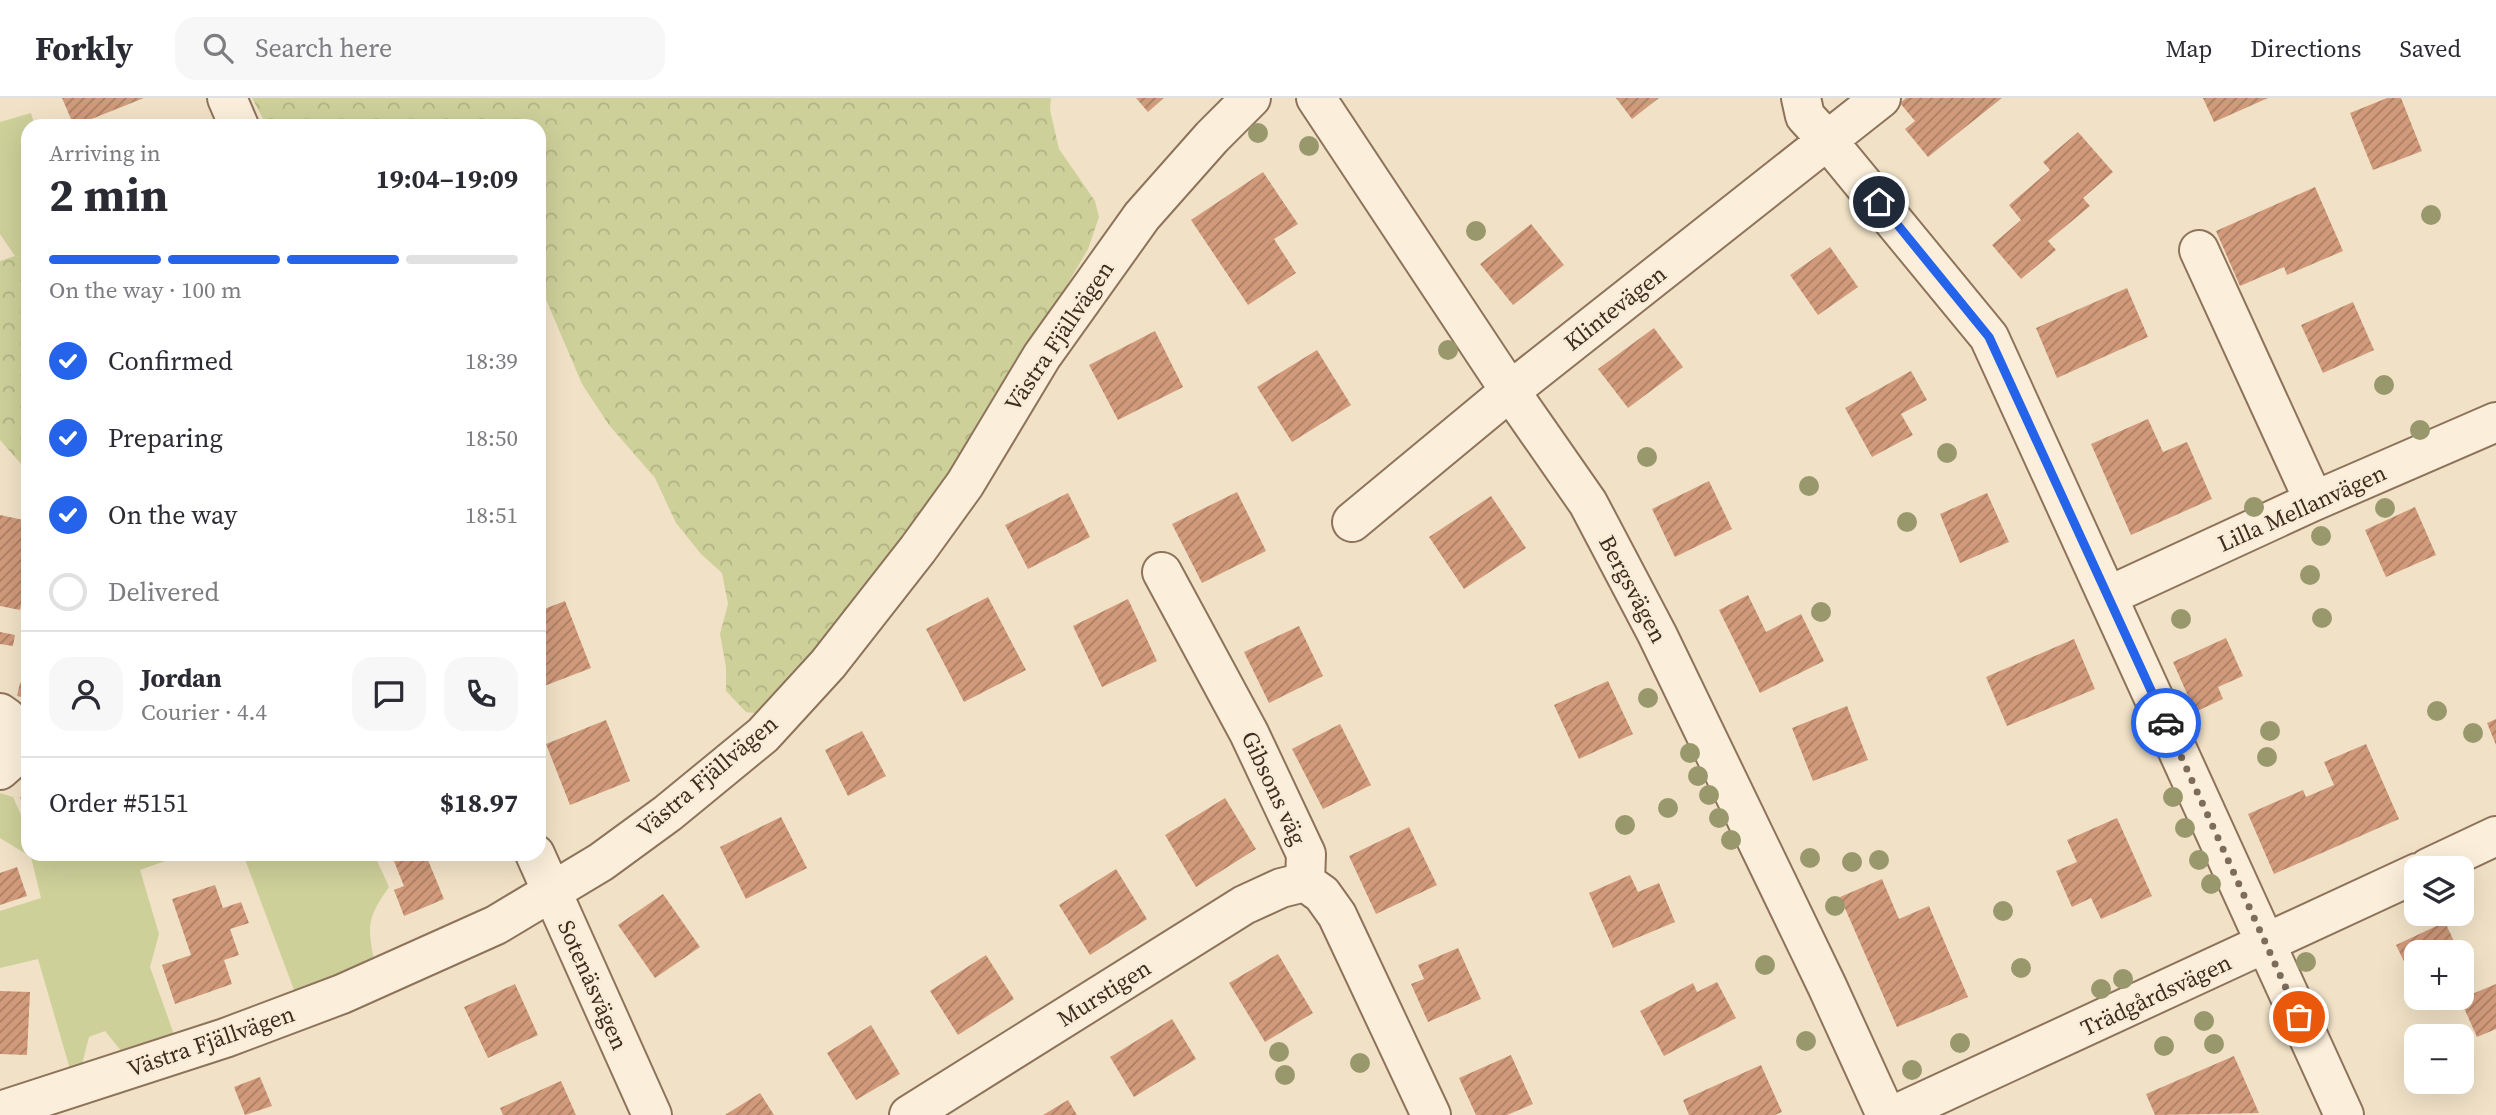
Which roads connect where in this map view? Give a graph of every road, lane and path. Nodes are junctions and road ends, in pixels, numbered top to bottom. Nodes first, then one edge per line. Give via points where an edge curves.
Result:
1 (227, 98) edge
2 (1251, 98) edge
3 (1316, 98) edge
4 (1801, 98) edge
5 (1881, 98) edge
6 (236, 119) edge
7 (1827, 139) junction
8 (2199, 250) dead end
9 (1510, 391) junction
10 (2496, 422) edge
11 (2314, 501) junction
12 (1352, 522) dead end
13 (1162, 572) dead end
14 (2108, 596) junction
15 (0, 713) edge
16 (0, 770) edge
17 (2496, 836) edge
18 (2454, 856) edge
19 (538, 861) edge
20 (2404, 879) edge
21 (1305, 882) junction
22 (551, 893) junction
23 (2266, 944) junction
24 (0, 1111) edge
25 (652, 1115) edge
26 (909, 1115) edge
27 (1431, 1115) edge
28 (1886, 1115) edge
29 (1894, 1115) edge
30 (2344, 1115) edge

1 - 6 street
2 - 22 street, Västra Fjällvägen via 1142,216 1042,356 965,484 828,664 763,735 657,821
3 - 9 street, Bergsvägen
4 - 7 street via 1805,116
5 - 7 street, Klintevägen
7 - 9 street, Klintevägen
7 - 14 street via 1989,337
8 - 11 street
9 - 12 street, Klintevägen
9 - 28 street, Bergsvägen via 1588,503 1657,634
10 - 11 street, Lilla Mellanvägen
11 - 14 street, Lilla Mellanvägen
13 - 21 street, Gibsons väg via 1249,733 1306,854
14 - 23 street
15 - 16 street via 18,743
17 - 18 street
19 - 22 street, Sotenäsvägen
20 - 23 street, Trädgårdsvägen
21 - 26 street, Murstigen via 1244,905
21 - 27 street via 1322,894 1336,915
22 - 24 street, Västra Fjällvägen via 496,925 342,994 225,1038
22 - 25 street, Sotenäsvägen
23 - 29 street, Trädgårdsvägen
23 - 30 street

